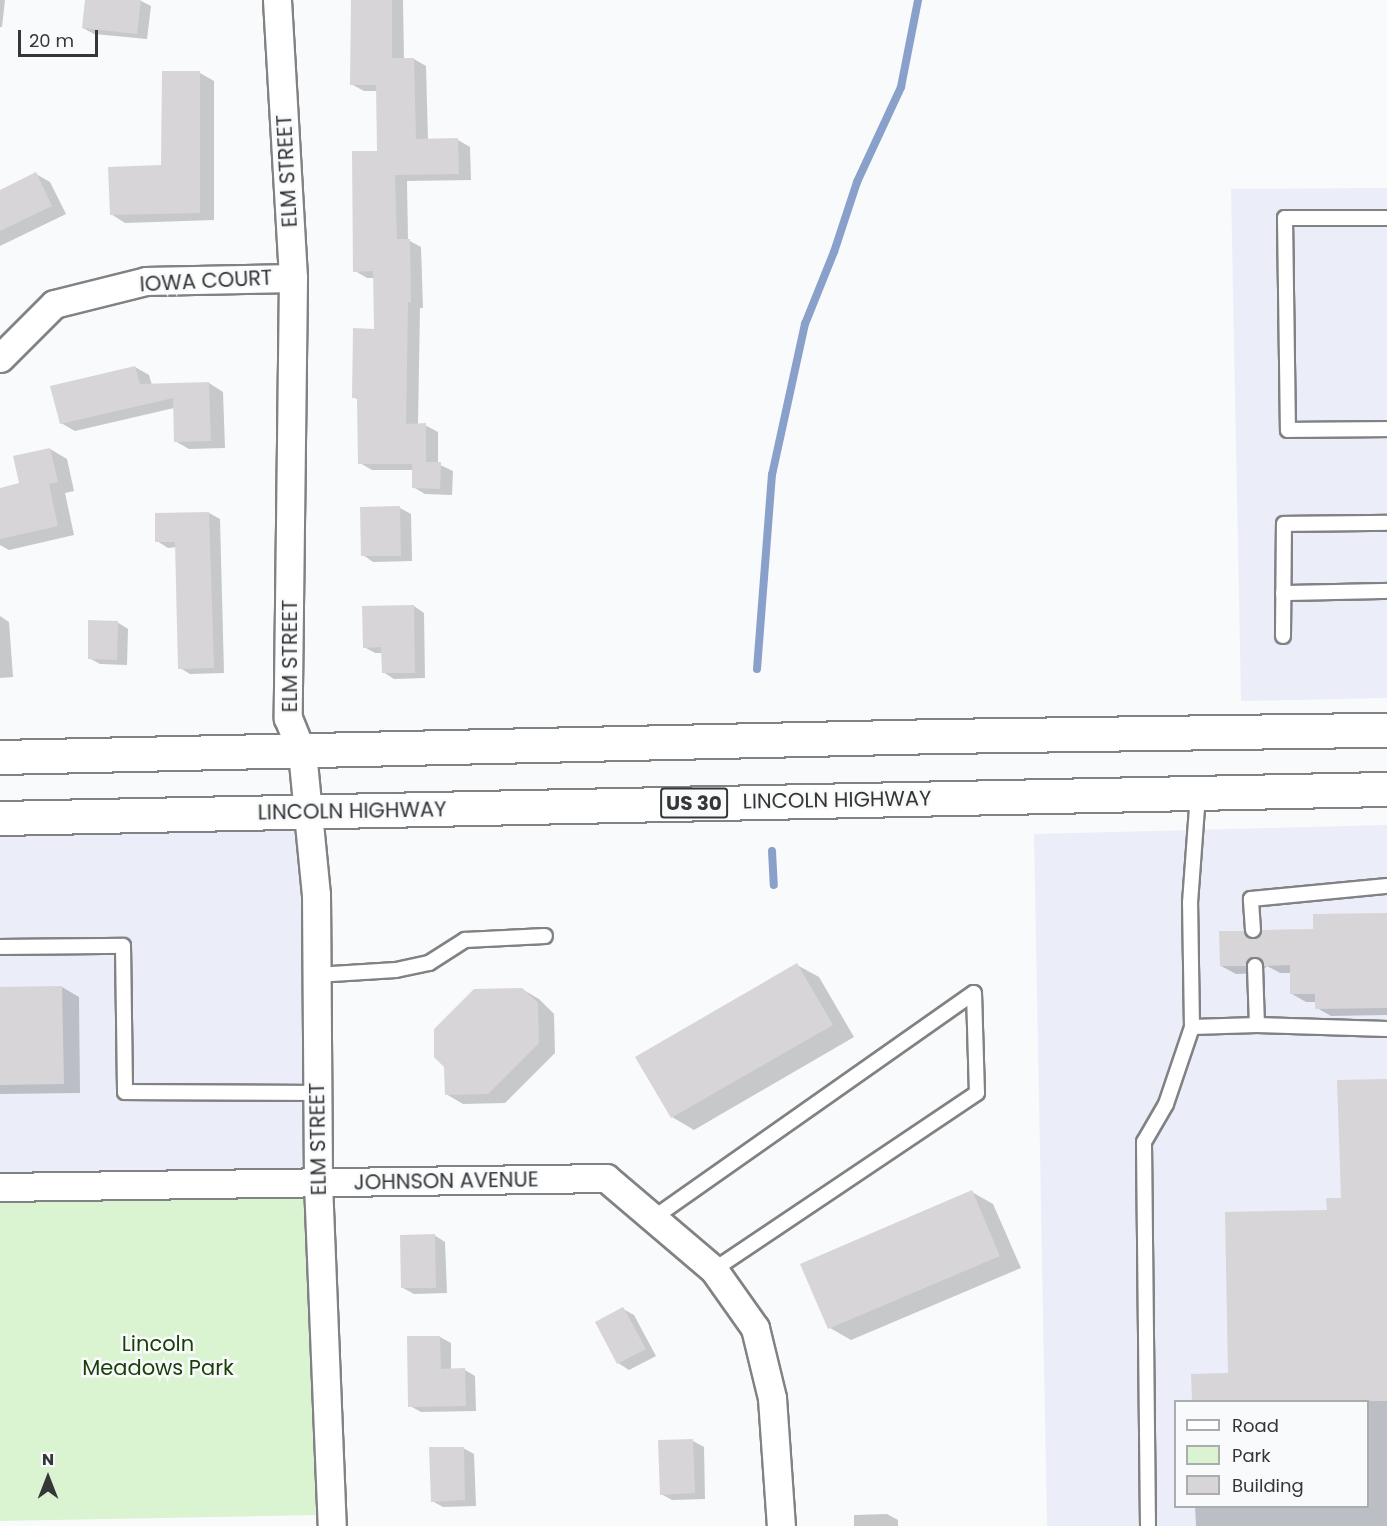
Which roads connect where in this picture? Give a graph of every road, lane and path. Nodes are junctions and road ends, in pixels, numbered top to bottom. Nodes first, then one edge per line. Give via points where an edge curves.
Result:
1 (277, 0) edge
2 (1387, 219) edge
3 (293, 278) junction
4 (0, 358) edge
5 (1387, 429) edge
6 (1387, 523) edge
7 (1387, 591) edge
8 (1283, 593) junction
9 (1283, 636) dead end
10 (1387, 730) edge
11 (302, 752) junction
12 (0, 757) edge
13 (1387, 789) edge
14 (1198, 795) junction
15 (308, 812) junction
16 (0, 818) edge
17 (1387, 886) edge
18 (1253, 930) dead end
19 (545, 936) dead end
20 (0, 947) edge
21 (1255, 966) dead end
22 (316, 975) junction
23 (1257, 1025) junction
24 (1192, 1027) junction
25 (1387, 1029) edge
26 (317, 1093) junction
27 (318, 1183) junction
28 (0, 1187) edge
29 (652, 1219) junction
30 (714, 1270) junction
31 (332, 1526) edge
32 (781, 1526) edge
33 (1148, 1526) edge

1 - 3 street, ELM STREET
2 - 5 lane via 1285,219 1288,430
3 - 4 street, IOWA COURT via 146,281 54,304
3 - 11 street, ELM STREET via 288,718
6 - 8 lane via 1284,524
7 - 8 lane
8 - 9 lane
10 - 11 main road via 940,736
11 - 12 main road
11 - 15 street, ELM STREET
13 - 14 main road, LINCOLN HIGHWAY / US 30
14 - 15 main road, LINCOLN HIGHWAY / US 30
14 - 24 lane via 1190,903
15 - 16 main road, LINCOLN HIGHWAY / US 30
15 - 22 street, ELM STREET via 316,894
17 - 18 lane via 1251,899
19 - 22 lane via 465,940 429,963 396,970
20 - 26 lane via 123,946 124,1092
21 - 23 lane
22 - 26 street, ELM STREET
23 - 24 lane
23 - 25 lane
24 - 33 lane via 1166,1104 1144,1142
26 - 27 street, ELM STREET
27 - 28 street, JOHNSON AVENUE
27 - 29 street, JOHNSON AVENUE via 606,1178
27 - 31 street, ELM STREET
29 - 30 street, JOHNSON AVENUE
29 - 30 lane via 974,993 977,1093
30 - 32 street, JOHNSON AVENUE via 755,1328 772,1398

